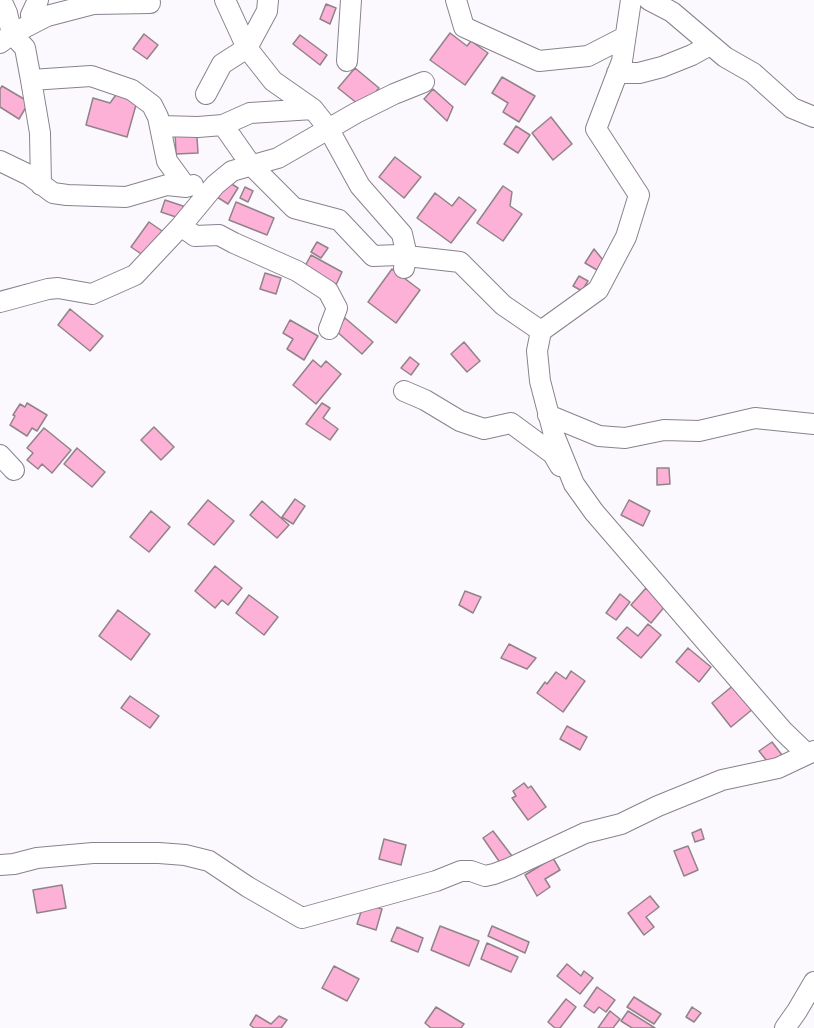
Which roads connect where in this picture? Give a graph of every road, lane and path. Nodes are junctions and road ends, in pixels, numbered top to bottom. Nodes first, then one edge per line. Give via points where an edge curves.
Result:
1 (225, 0) edge
2 (268, 0) edge
3 (351, 0) edge
4 (456, 0) edge
5 (631, 0) edge
6 (649, 0) edge
7 (150, 3) dead end
8 (3, 8) edge
9 (39, 10) edge
10 (625, 37) junction
11 (6, 38) edge
12 (710, 45) junction
13 (247, 48) junction
14 (347, 62) dead end
15 (617, 73) junction
16 (31, 80) junction
17 (424, 82) dead end
18 (206, 94) dead end
19 (313, 108) junction
20 (814, 117) edge
21 (223, 125) junction
22 (160, 126) junction
23 (328, 128) junction
24 (0, 161) edge
25 (251, 165) junction
26 (232, 171) junction
27 (42, 185) junction
28 (186, 187) junction
29 (181, 226) junction
30 (406, 262) junction
31 (0, 302) edge
32 (329, 329) dead end
33 (541, 331) junction
34 (404, 391) dead end
35 (548, 416) junction
36 (814, 424) edge
37 (0, 455) edge
38 (14, 470) dead end
39 (574, 484) junction
40 (811, 753) edge
41 (0, 865) edge
42 (814, 982) edge
43 (785, 1028) edge

1 - 13 street
2 - 13 street via 267,11
3 - 14 street
4 - 10 street via 464,27 539,61 588,56
5 - 10 street
6 - 12 street via 672,12
7 - 9 street
8 - 9 street
8 - 11 street
9 - 11 street
10 - 15 street
11 - 16 street via 25,48
12 - 15 street via 650,71
12 - 20 street via 761,80 792,108
13 - 18 street via 222,64
13 - 19 street via 273,81
15 - 33 street via 596,129 639,195 626,237 598,290
16 - 22 street via 91,76 132,90 152,105
16 - 27 street via 40,133
17 - 23 street
19 - 21 street via 250,114
19 - 23 street
21 - 22 street
21 - 25 street
22 - 28 street via 167,160
23 - 25 street via 278,158
23 - 30 street via 360,186 402,234
24 - 27 street
25 - 26 street
25 - 30 street via 294,208 339,220 373,256
26 - 28 street
26 - 29 street via 214,185
27 - 28 street via 53,193 126,197 166,185
29 - 31 street via 135,275 92,294 58,288
29 - 32 street via 195,236 219,234 297,271 328,291 337,308
30 - 33 street via 460,262 503,305
33 - 35 street via 537,351
34 - 39 street via 460,421 484,429 511,423 553,454
35 - 36 street via 599,436 625,438 664,430 699,431 754,418
35 - 39 street
37 - 38 street
39 - 40 street via 783,731
40 - 41 street via 778,768 722,780 621,824 585,832 494,874 461,871 302,918 209,861 185,855 93,854
42 - 43 street

